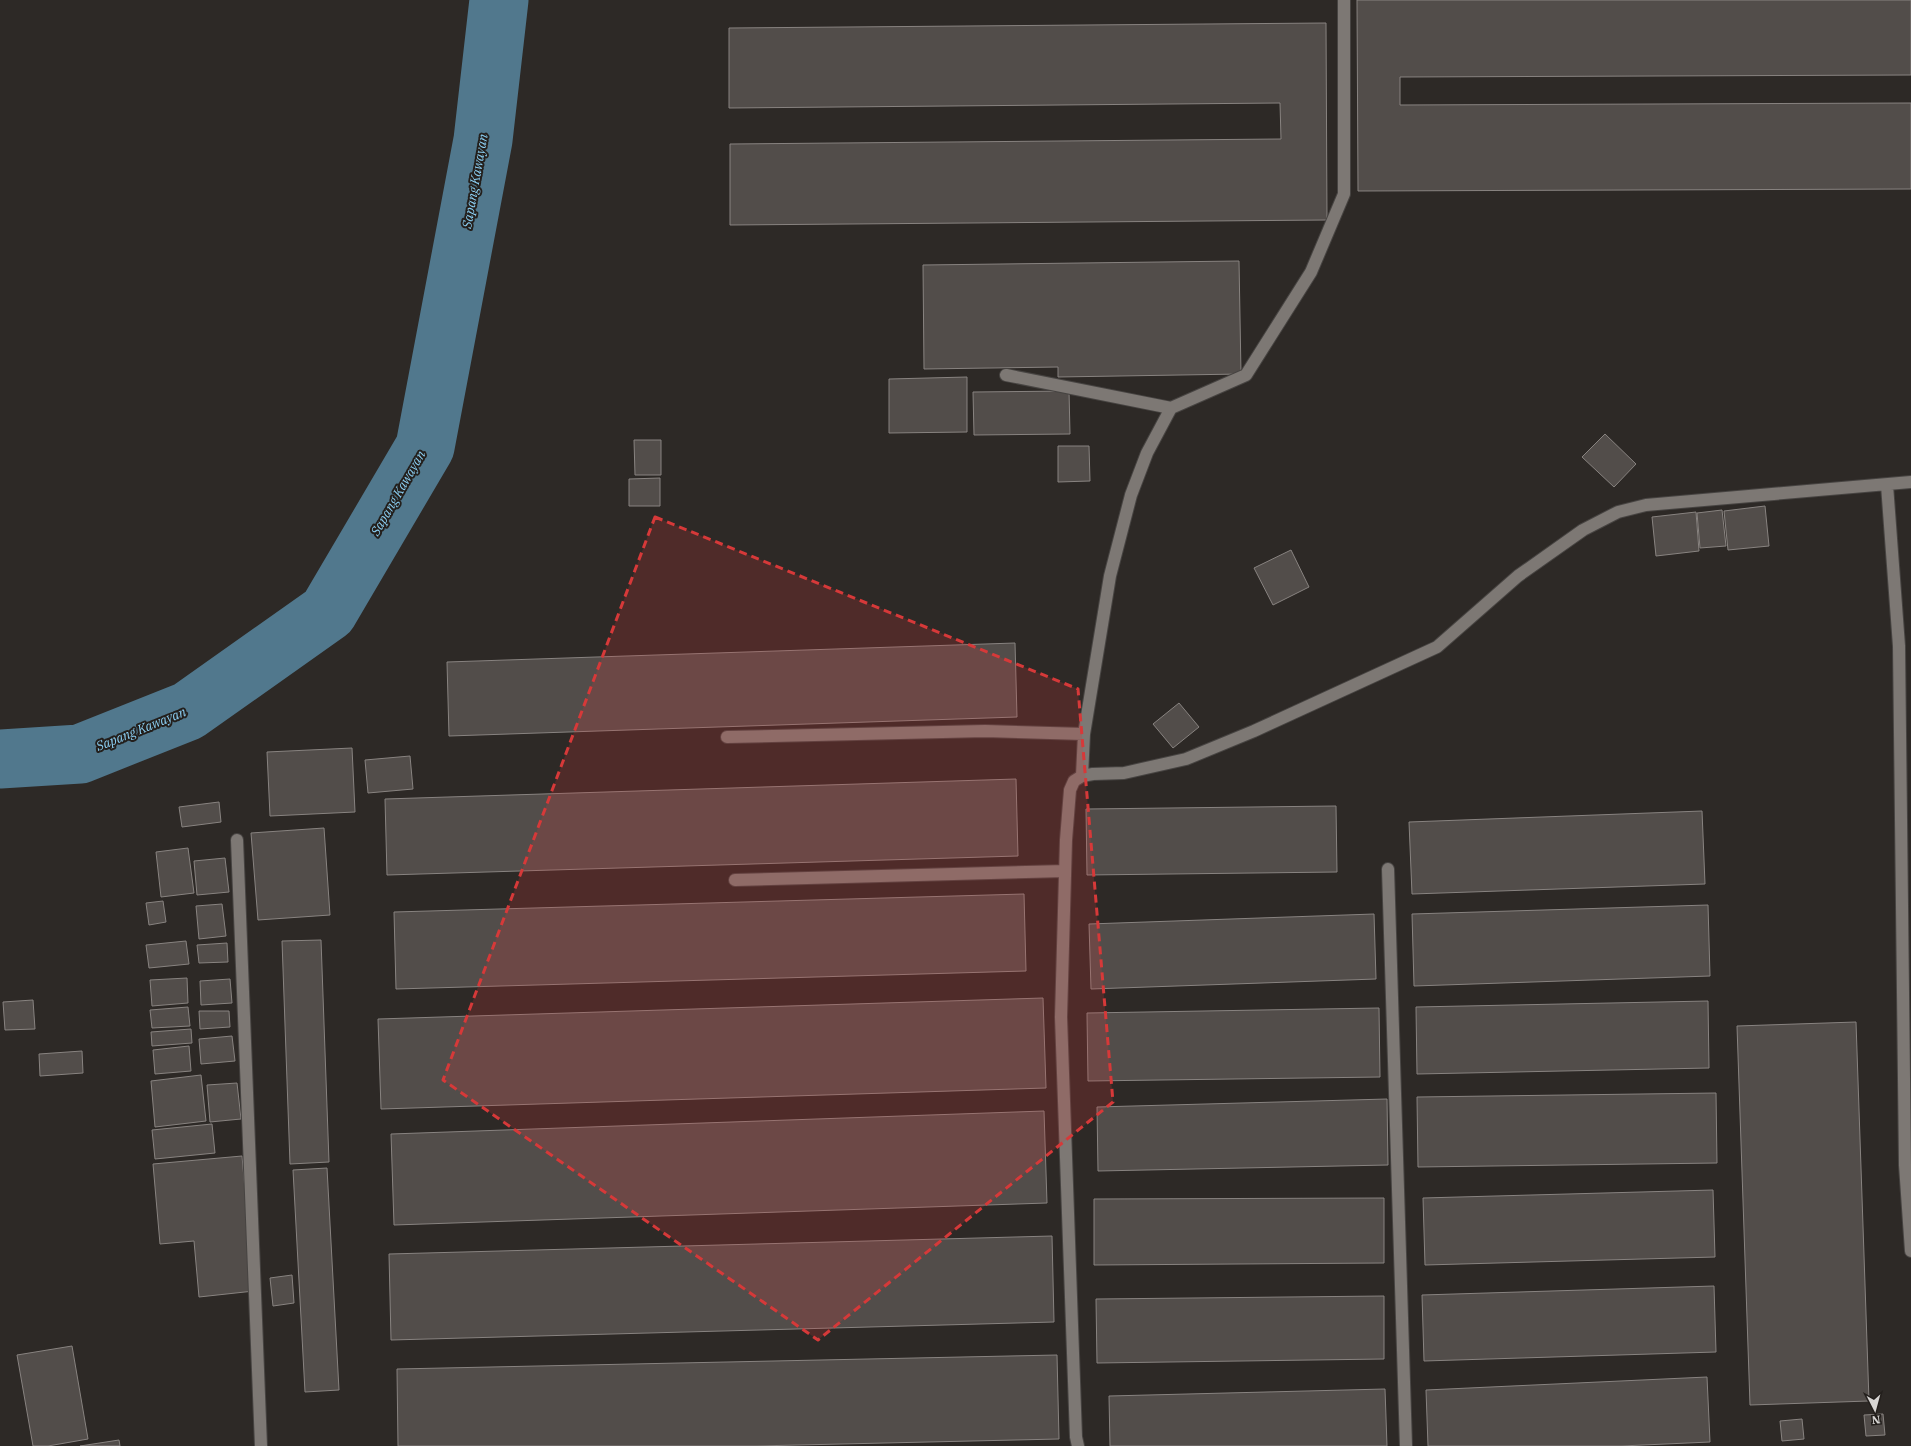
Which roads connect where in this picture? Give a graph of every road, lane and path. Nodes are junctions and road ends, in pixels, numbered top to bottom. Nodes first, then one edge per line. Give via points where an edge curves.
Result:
1 (1344, 0) edge
2 (1006, 375) dead end
3 (1171, 408) junction
4 (1911, 482) edge
5 (1887, 485) junction
6 (1084, 734) junction
7 (727, 737) dead end
8 (1082, 776) junction
9 (237, 840) dead end
10 (1388, 869) dead end
11 (1065, 871) junction
12 (735, 880) dead end
13 (1911, 1251) edge
14 (262, 1446) edge
15 (1078, 1446) edge
16 (1406, 1446) edge

1 - 3 lane via 1344,194 1311,272 1246,375
2 - 3 lane
3 - 6 lane via 1147,453 1131,494 1110,576
4 - 5 lane
5 - 8 lane via 1646,505 1618,512 1583,530 1518,576 1437,647 1254,731 1186,759 1124,773
5 - 13 lane via 1899,646 1905,1165
6 - 7 lane via 985,731
6 - 8 lane
8 - 11 lane via 1074,781 1070,790
9 - 14 lane
10 - 16 lane
11 - 12 lane
11 - 15 lane via 1061,1017

